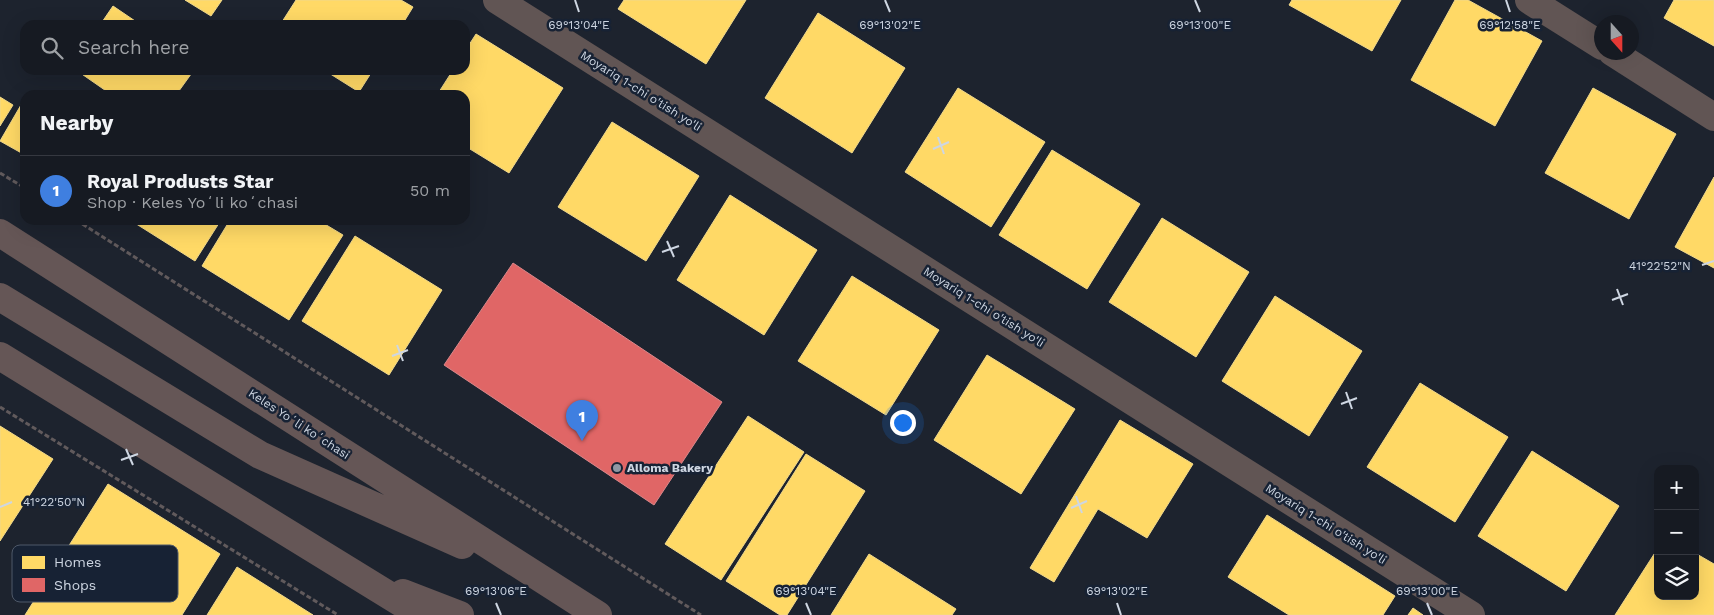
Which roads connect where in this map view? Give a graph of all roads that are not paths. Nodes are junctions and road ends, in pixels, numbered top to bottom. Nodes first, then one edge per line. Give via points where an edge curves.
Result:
1 (497, 0) edge
2 (1530, 0) edge
3 (1594, 41) edge
4 (1625, 60) edge
5 (1714, 117) edge
6 (0, 233) edge
7 (0, 297) edge
8 (0, 356) edge
9 (355, 574) junction
10 (548, 584) junction
11 (421, 615) edge
12 (460, 615) edge
13 (598, 615) edge
14 (1471, 615) edge

1 - 14 street, Moyariq 1-chi o'tish yo'li
2 - 3 street
4 - 5 street
6 - 10 main road, Keles Yoʻli koʻchasi
7 - 10 main road via 260,455
8 - 9 main road
9 - 11 main road
9 - 12 main road
10 - 13 main road, Keles Yoʻli koʻchasi

